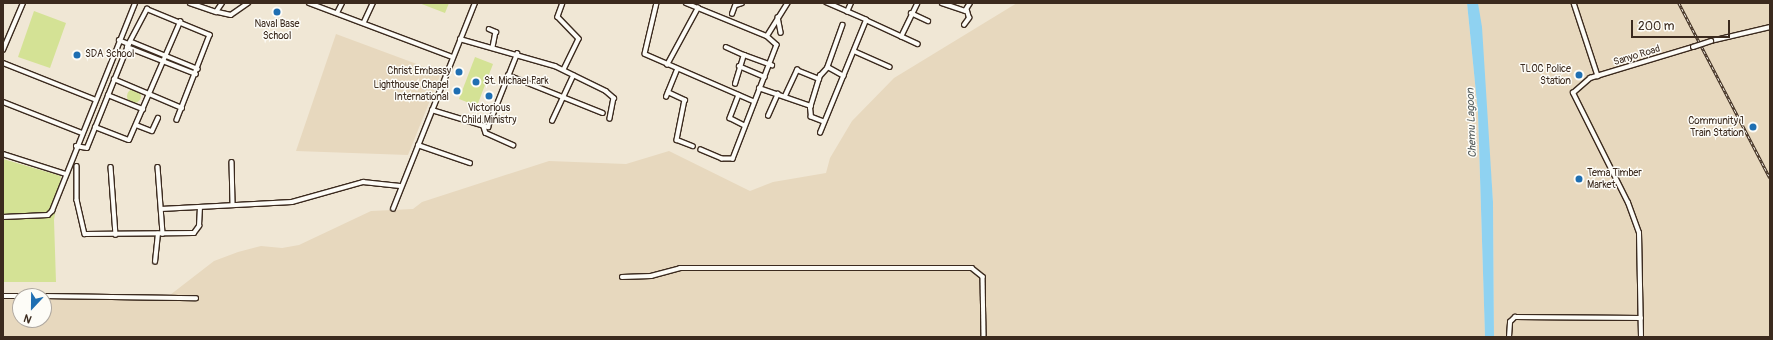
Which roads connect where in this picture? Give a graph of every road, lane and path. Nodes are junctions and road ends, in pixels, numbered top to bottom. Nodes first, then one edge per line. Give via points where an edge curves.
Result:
1 (22, 3) edge
2 (135, 3) edge
3 (190, 3) edge
4 (222, 3) edge
5 (248, 3) edge
6 (309, 3) edge
7 (342, 3) edge
8 (373, 3) edge
9 (475, 3) edge
10 (563, 3) edge
11 (657, 3) edge
12 (686, 3) edge
13 (742, 3) edge
14 (788, 3) edge
15 (827, 3) edge
16 (851, 3) edge
17 (942, 3) edge
18 (970, 3) edge
19 (1574, 3) edge
20 (736, 4) edge
21 (917, 4) edge
22 (698, 8) junction
23 (967, 11) junction
24 (218, 12) junction
25 (847, 12) junction
26 (337, 13) junction
27 (911, 13) junction
28 (732, 14) dead end
29 (778, 17) junction
30 (866, 20) junction
31 (928, 21) dead end
32 (180, 22) junction
33 (364, 22) junction
34 (964, 25) dead end
35 (843, 26) dead end
36 (1770, 27) edge
37 (489, 28) dead end
38 (781, 33) dead end
39 (768, 36) junction
40 (901, 37) junction
41 (460, 39) junction
42 (119, 40) junction
43 (130, 44) junction
44 (918, 44) dead end
45 (726, 46) dead end
46 (493, 47) junction
47 (3, 50) edge
48 (854, 51) junction
49 (517, 54) junction
50 (744, 55) junction
51 (165, 56) junction
52 (453, 57) junction
53 (163, 61) junction
54 (3, 63) edge
55 (667, 65) junction
56 (772, 65) junction
57 (739, 66) junction
58 (828, 67) junction
59 (890, 67) dead end
60 (198, 69) junction
61 (564, 70) junction
62 (677, 70) junction
63 (196, 74) junction
64 (508, 75) junction
65 (573, 76) junction
66 (844, 76) junction
67 (1598, 76) junction
68 (765, 77) junction
69 (114, 79) junction
70 (819, 79) junction
71 (735, 84) dead end
72 (759, 88) junction
73 (668, 92) junction
74 (149, 94) junction
75 (778, 94) junction
76 (108, 95) junction
77 (739, 95) junction
78 (785, 96) junction
79 (563, 97) junction
80 (666, 97) dead end
81 (94, 99) junction
82 (753, 101) junction
83 (3, 102) edge
84 (811, 106) junction
85 (143, 108) junction
86 (182, 108) junction
87 (432, 110) junction
88 (603, 113) dead end
89 (768, 116) dead end
90 (158, 118) dead end
91 (610, 119) dead end
92 (177, 120) dead end
93 (552, 121) dead end
94 (824, 122) junction
95 (136, 124) junction
96 (744, 125) junction
97 (95, 127) junction
98 (484, 127) junction
99 (82, 133) junction
100 (820, 133) dead end
101 (418, 145) junction
102 (513, 145) dead end
103 (76, 146) junction
104 (693, 146) dead end
105 (701, 150) dead end
106 (3, 154) edge
107 (232, 162) dead end
108 (470, 163) dead end
109 (77, 166) dead end
110 (111, 166) dead end
111 (158, 167) dead end
112 (66, 174) junction
113 (400, 186) junction
114 (233, 204) junction
115 (200, 208) junction
116 (161, 209) junction
117 (393, 209) dead end
118 (3, 217) edge
119 (158, 234) junction
120 (162, 234) junction
121 (116, 235) junction
122 (155, 262) dead end
123 (622, 277) dead end
124 (52, 296) edge
125 (196, 298) dead end
126 (1641, 318) junction
127 (984, 337) edge
128 (1510, 337) edge
129 (1641, 337) edge

1 - 47 street
2 - 42 street
3 - 24 street
4 - 24 street
5 - 24 street via 226,16
6 - 26 street
7 - 26 street
8 - 33 street
9 - 41 street
10 - 61 street via 558,17 579,39
11 - 55 street via 644,51
12 - 22 street
13 - 20 street
14 - 29 street
15 - 25 street
16 - 25 street
17 - 23 street
18 - 23 street
19 - 67 street
20 - 28 street
21 - 27 street
22 - 39 street
22 - 55 street
23 - 34 street via 969,18
25 - 30 street
26 - 33 street
27 - 31 street
27 - 40 street
29 - 38 street
29 - 39 street
30 - 40 street
30 - 48 street
32 - 43 street via 147,9
32 - 51 street
32 - 60 street via 210,35
33 - 52 street
35 - 58 street
36 - 67 street, Sanyo Road, bridge
37 - 46 street via 496,32
39 - 56 street via 777,45
40 - 44 street
41 - 46 street
41 - 52 street
42 - 43 street
42 - 81 street
43 - 51 street
43 - 53 street
43 - 69 street
45 - 50 street
46 - 49 street
48 - 59 street
48 - 66 street
49 - 61 street
49 - 64 street
50 - 56 street
50 - 57 street
51 - 53 street
51 - 60 street
52 - 87 street
53 - 63 street
53 - 74 street
54 - 81 street
55 - 62 street
56 - 68 street
57 - 68 street
57 - 71 street
58 - 66 street
58 - 70 street
60 - 63 street
61 - 65 street
62 - 73 street
62 - 77 street
63 - 86 street
64 - 79 street
64 - 98 street via 491,123
65 - 79 street
65 - 91 street via 614,98
66 - 94 street
67 - 126 street, Sanyo Road via 1576,88 1573,97 1634,217 1641,246
68 - 72 street
69 - 74 street
69 - 76 street
70 - 78 street via 797,70
70 - 84 street
72 - 75 street
72 - 82 street
73 - 80 street
73 - 104 street via 685,100 677,140
74 - 85 street
74 - 86 street
75 - 78 street
75 - 89 street
76 - 85 street
76 - 97 street
77 - 82 street
77 - 96 street via 730,118
78 - 84 street
79 - 88 street
79 - 93 street
81 - 99 street
82 - 96 street
83 - 99 street
84 - 94 street via 811,117
85 - 95 street
86 - 92 street
87 - 98 street
87 - 101 street
90 - 95 street via 152,131
94 - 100 street
95 - 97 street via 128,140
96 - 105 street via 730,160
97 - 103 street via 86,149
98 - 102 street via 486,133
99 - 103 street
101 - 108 street
101 - 113 street
103 - 112 street
106 - 112 street
107 - 114 street
109 - 121 street via 77,200 82,232
110 - 121 street
111 - 116 street
112 - 118 street via 51,214
113 - 114 street via 363,182 292,202
113 - 117 street
114 - 115 street
115 - 116 street
115 - 120 street via 199,226 194,233
116 - 120 street
119 - 120 street
119 - 121 street
119 - 122 street
123 - 127 street via 651,276 680,268 972,268 983,277
124 - 125 street
126 - 128 street via 1516,317 1510,322
126 - 129 street

